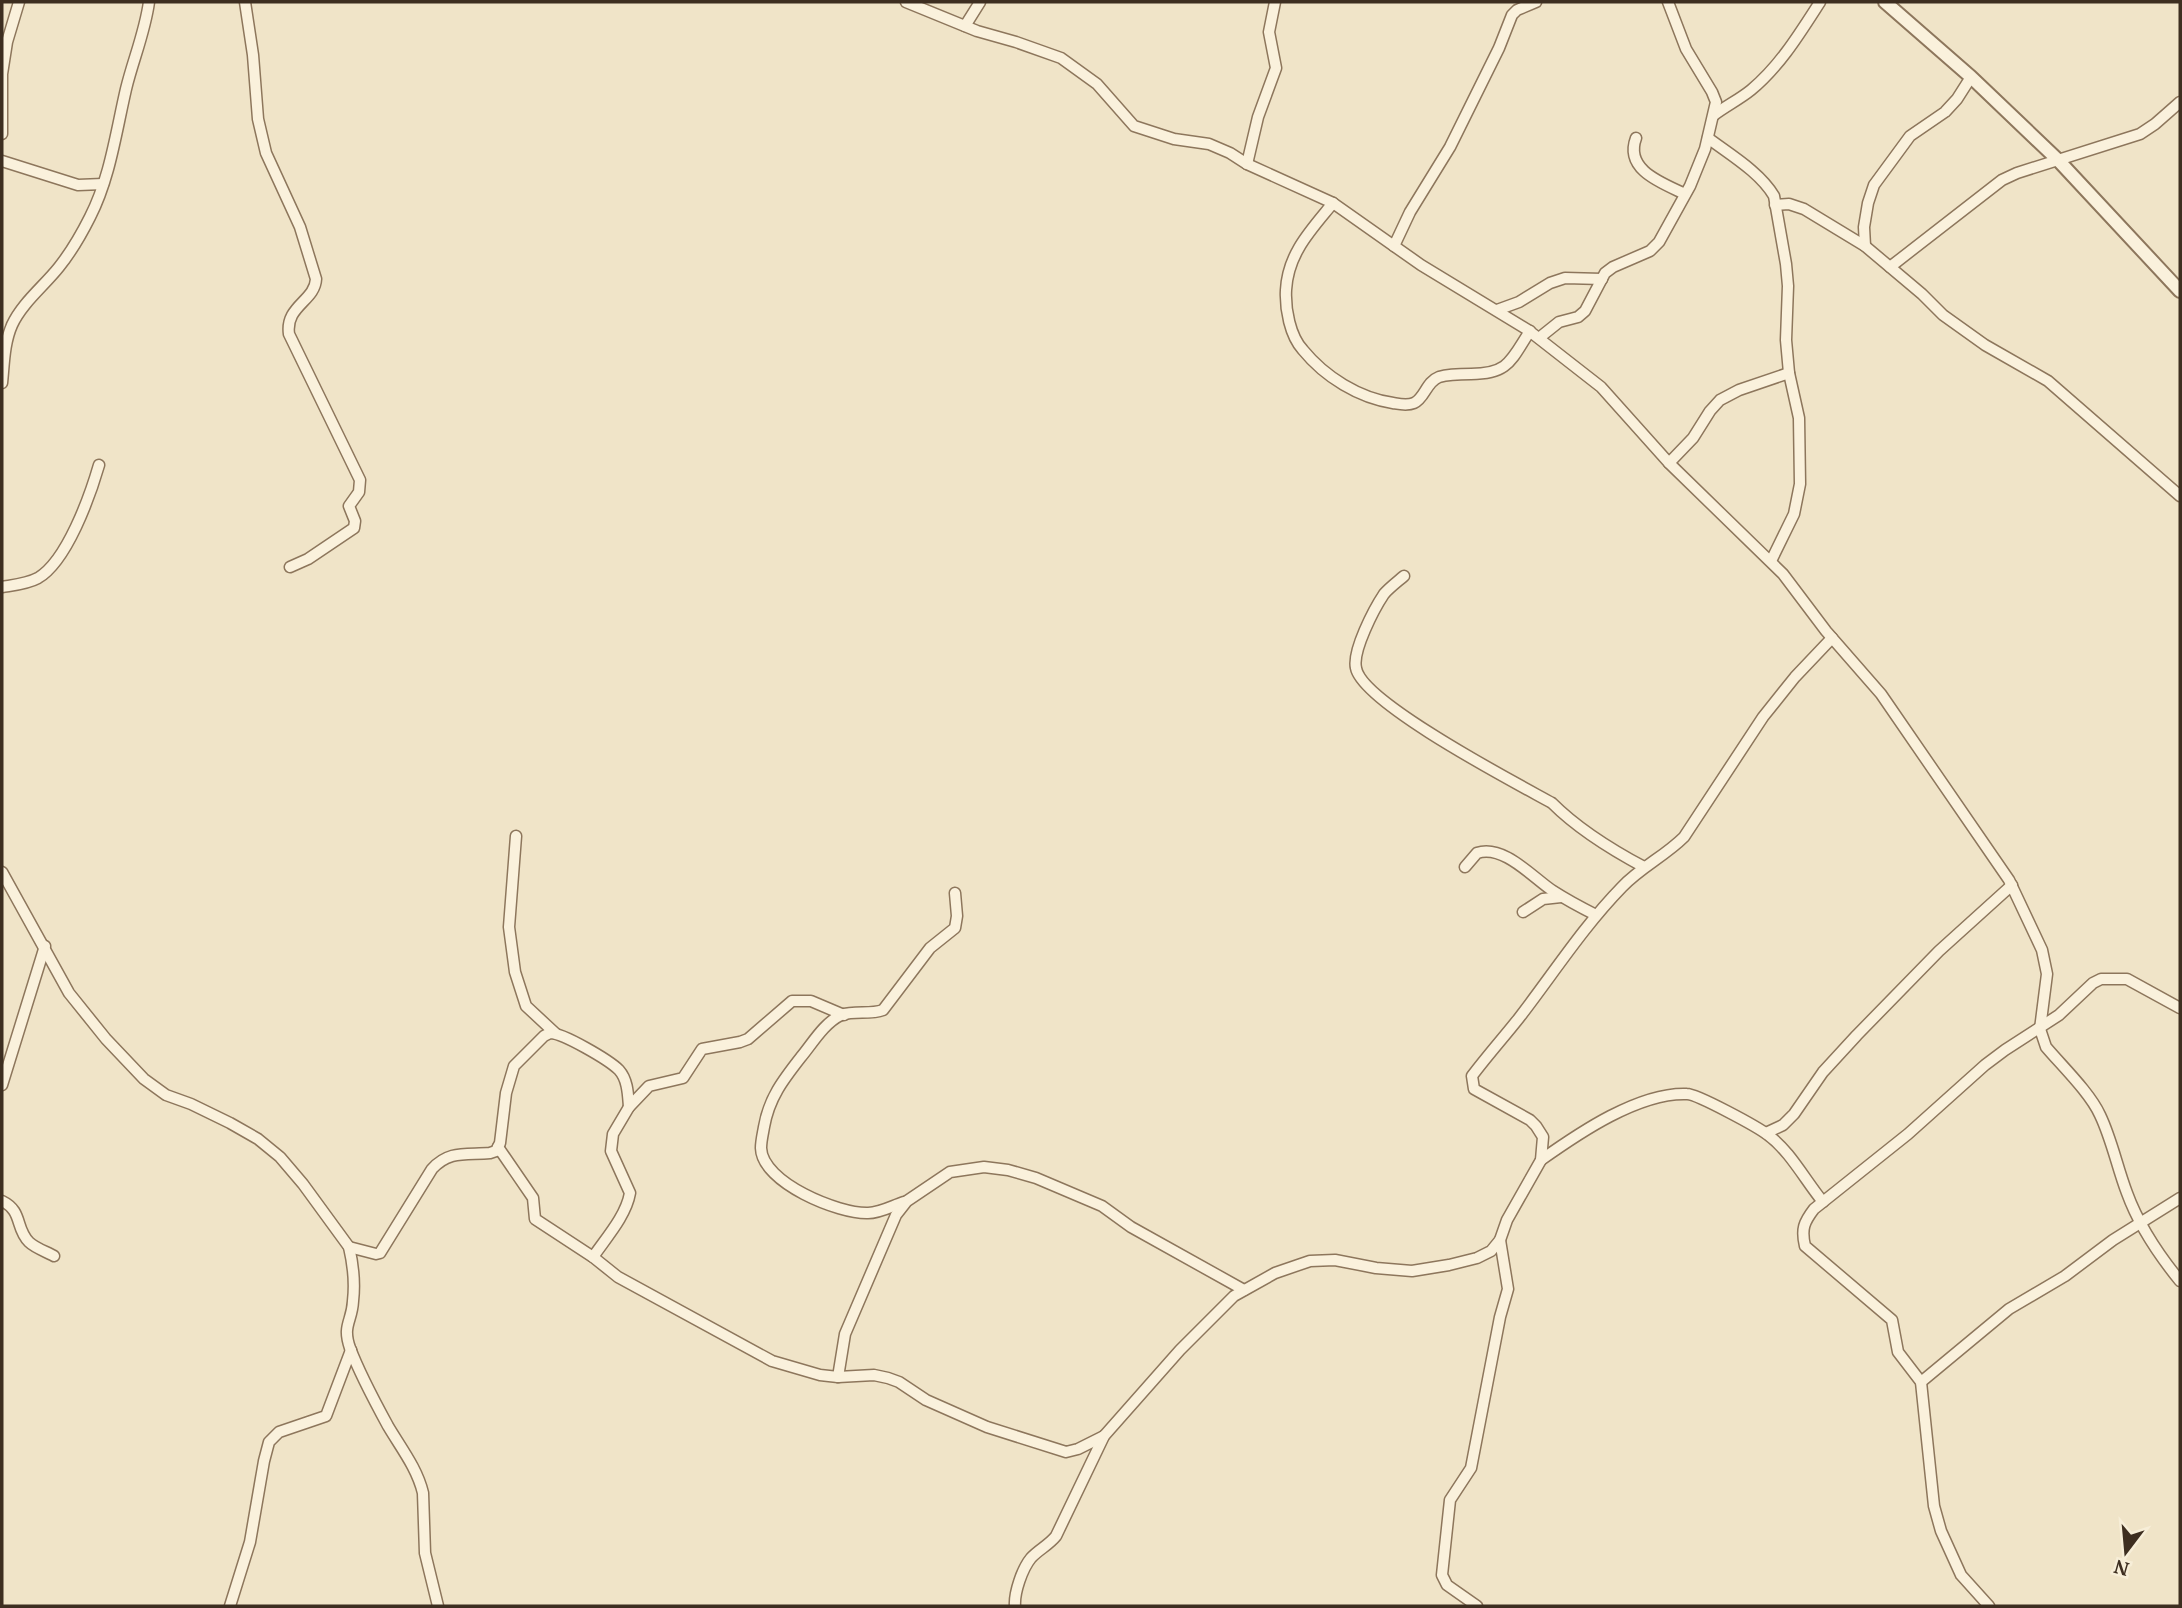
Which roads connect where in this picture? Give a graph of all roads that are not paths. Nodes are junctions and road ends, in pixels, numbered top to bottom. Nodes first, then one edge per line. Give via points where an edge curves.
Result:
1 (19, 2) edge
2 (149, 2) edge
3 (245, 2) edge
4 (906, 2) edge
5 (980, 2) edge
6 (1275, 2) edge
7 (1536, 2) edge
8 (1668, 2) edge
9 (1819, 2) edge
10 (1885, 2) edge
11 (965, 26) junction
12 (1971, 77) junction
13 (2180, 102) edge
14 (1714, 115) junction
15 (2, 134) edge
16 (1636, 138) dead end
17 (1708, 138) junction
18 (2058, 160) junction
19 (2, 161) edge
20 (1247, 164) junction
21 (103, 184) junction
22 (1685, 194) junction
23 (1332, 203) junction
24 (1775, 205) junction
25 (1394, 246) junction
26 (1865, 246) junction
27 (1890, 267) junction
28 (1602, 279) junction
29 (2180, 290) edge
30 (1497, 310) junction
31 (1535, 335) junction
32 (1789, 373) junction
33 (2, 383) edge
34 (1669, 463) junction
35 (99, 465) dead end
36 (2180, 496) edge
37 (1770, 561) junction
38 (290, 567) dead end
39 (1404, 576) dead end
40 (2, 587) edge
41 (1832, 639) junction
42 (516, 836) dead end
43 (1465, 866) dead end
44 (1644, 867) junction
45 (2, 872) edge
46 (2012, 885) junction
47 (955, 893) dead end
48 (1563, 897) junction
49 (1523, 912) dead end
50 (1596, 915) junction
51 (44, 946) junction
52 (2180, 1008) edge
53 (844, 1015) junction
54 (2040, 1028) junction
55 (555, 1033) junction
56 (2, 1085) edge
57 (629, 1107) junction
58 (1766, 1133) junction
59 (499, 1147) junction
60 (1541, 1160) junction
61 (2180, 1198) edge
62 (2, 1201) edge
63 (907, 1201) junction
64 (1822, 1202) junction
65 (2140, 1223) junction
66 (1500, 1240) junction
67 (349, 1247) junction
68 (54, 1256) dead end
69 (593, 1257) junction
70 (2180, 1281) edge
71 (1244, 1290) junction
72 (351, 1350) junction
73 (838, 1377) junction
74 (1921, 1382) junction
75 (1104, 1436) junction
76 (1016, 1604) edge
77 (230, 1606) edge
78 (438, 1606) edge
79 (1477, 1606) edge
80 (1989, 1606) edge

1 - 15 street via 2,74
2 - 21 street
3 - 38 street via 266,153 300,227 316,279 316,286 289,319 289,334 360,480 359,492 349,506 354,528
4 - 11 street
5 - 11 street
6 - 20 street via 1269,32 1276,68
7 - 25 street via 1512,15 1450,147
8 - 14 street via 1686,49 1713,92
9 - 14 street via 1774,67 1751,90
10 - 12 street
11 - 20 street via 1061,58 1097,84 1134,126 1209,145
12 - 18 street
12 - 26 street via 1945,112 1910,136 1874,186 1864,227
13 - 18 street via 2147,131
14 - 17 street
16 - 22 street via 1633,152 1638,166
17 - 22 street
17 - 24 street via 1770,188
18 - 27 street via 2002,180
18 - 29 street
19 - 21 street via 78,185
20 - 23 street
21 - 33 street via 76,242 12,324
22 - 28 street via 1659,242 1650,251 1613,267
23 - 25 street
23 - 31 street via 1295,252 1285,292 1294,336 1302,349 1341,383 1378,401 1414,403 1437,377 1496,372 1507,366
24 - 26 street via 1804,209
24 - 32 street via 1787,275
25 - 30 street
26 - 27 street
27 - 36 street via 1953,323 2048,382
28 - 30 street via 1565,278
28 - 31 street via 1578,317
30 - 31 street
31 - 34 street via 1601,387
32 - 34 street via 1720,400
32 - 37 street via 1799,418 1800,484 1794,513
34 - 37 street
35 - 40 street via 57,561 38,578
37 - 41 street
39 - 44 street via 1385,593 1373,614 1356,655 1359,678 1411,721 1552,803 1616,852
41 - 44 street via 1763,717 1684,837
41 - 46 street via 1881,694
42 - 55 street via 509,927 515,972 526,1006
43 - 48 street via 1477,853 1491,852 1522,866
44 - 50 street
45 - 51 street
46 - 54 street via 2042,950 2047,974
46 - 58 street via 1938,951 1857,1035 1823,1072 1794,1114
47 - 53 street via 955,929 930,948 883,1010
48 - 49 street via 1543,899
48 - 50 street
50 - 60 street via 1471,1078 1479,1093 1536,1126 1543,1137
51 - 56 street
51 - 67 street via 87,1017 145,1079 166,1095 258,1139 280,1157
52 - 54 street via 2127,979 2101,979
53 - 57 street via 811,1001 792,1001 748,1039 702,1049 683,1078 649,1086
53 - 63 street via 820,1034 778,1086 766,1114 761,1152 787,1185 829,1205 869,1213
54 - 64 street via 1985,1065
54 - 65 street via 2046,1047 2099,1111
55 - 57 street via 618,1069 628,1090
55 - 59 street via 544,1036 514,1066
57 - 69 street via 611,1146 630,1193 628,1203
58 - 60 street via 1705,1100 1689,1094 1671,1095 1599,1121
58 - 64 street
59 - 67 street via 490,1153 440,1160 380,1253
59 - 69 street via 533,1198 535,1219
60 - 66 street
61 - 65 street
62 - 68 street via 13,1208 30,1243
63 - 71 street via 950,1172 984,1167 1017,1172 1102,1206
63 - 73 street via 896,1215 845,1334
64 - 74 street via 1804,1222 1805,1245 1892,1320 1898,1352
65 - 70 street
65 - 74 street via 2009,1310
66 - 71 street via 1478,1258 1412,1271 1310,1261
66 - 79 street via 1508,1289 1471,1468 1450,1500 1442,1575 1447,1585
67 - 72 street via 354,1298 346,1334
69 - 73 street via 618,1277 772,1361
71 - 75 street via 1180,1350
72 - 77 street via 326,1416 279,1432 269,1442 250,1542
72 - 78 street via 421,1484 425,1553
73 - 75 street via 888,1378 987,1427 1066,1452
74 - 80 street via 1934,1506 1941,1531 1961,1575
75 - 76 street via 1056,1536 1025,1568

